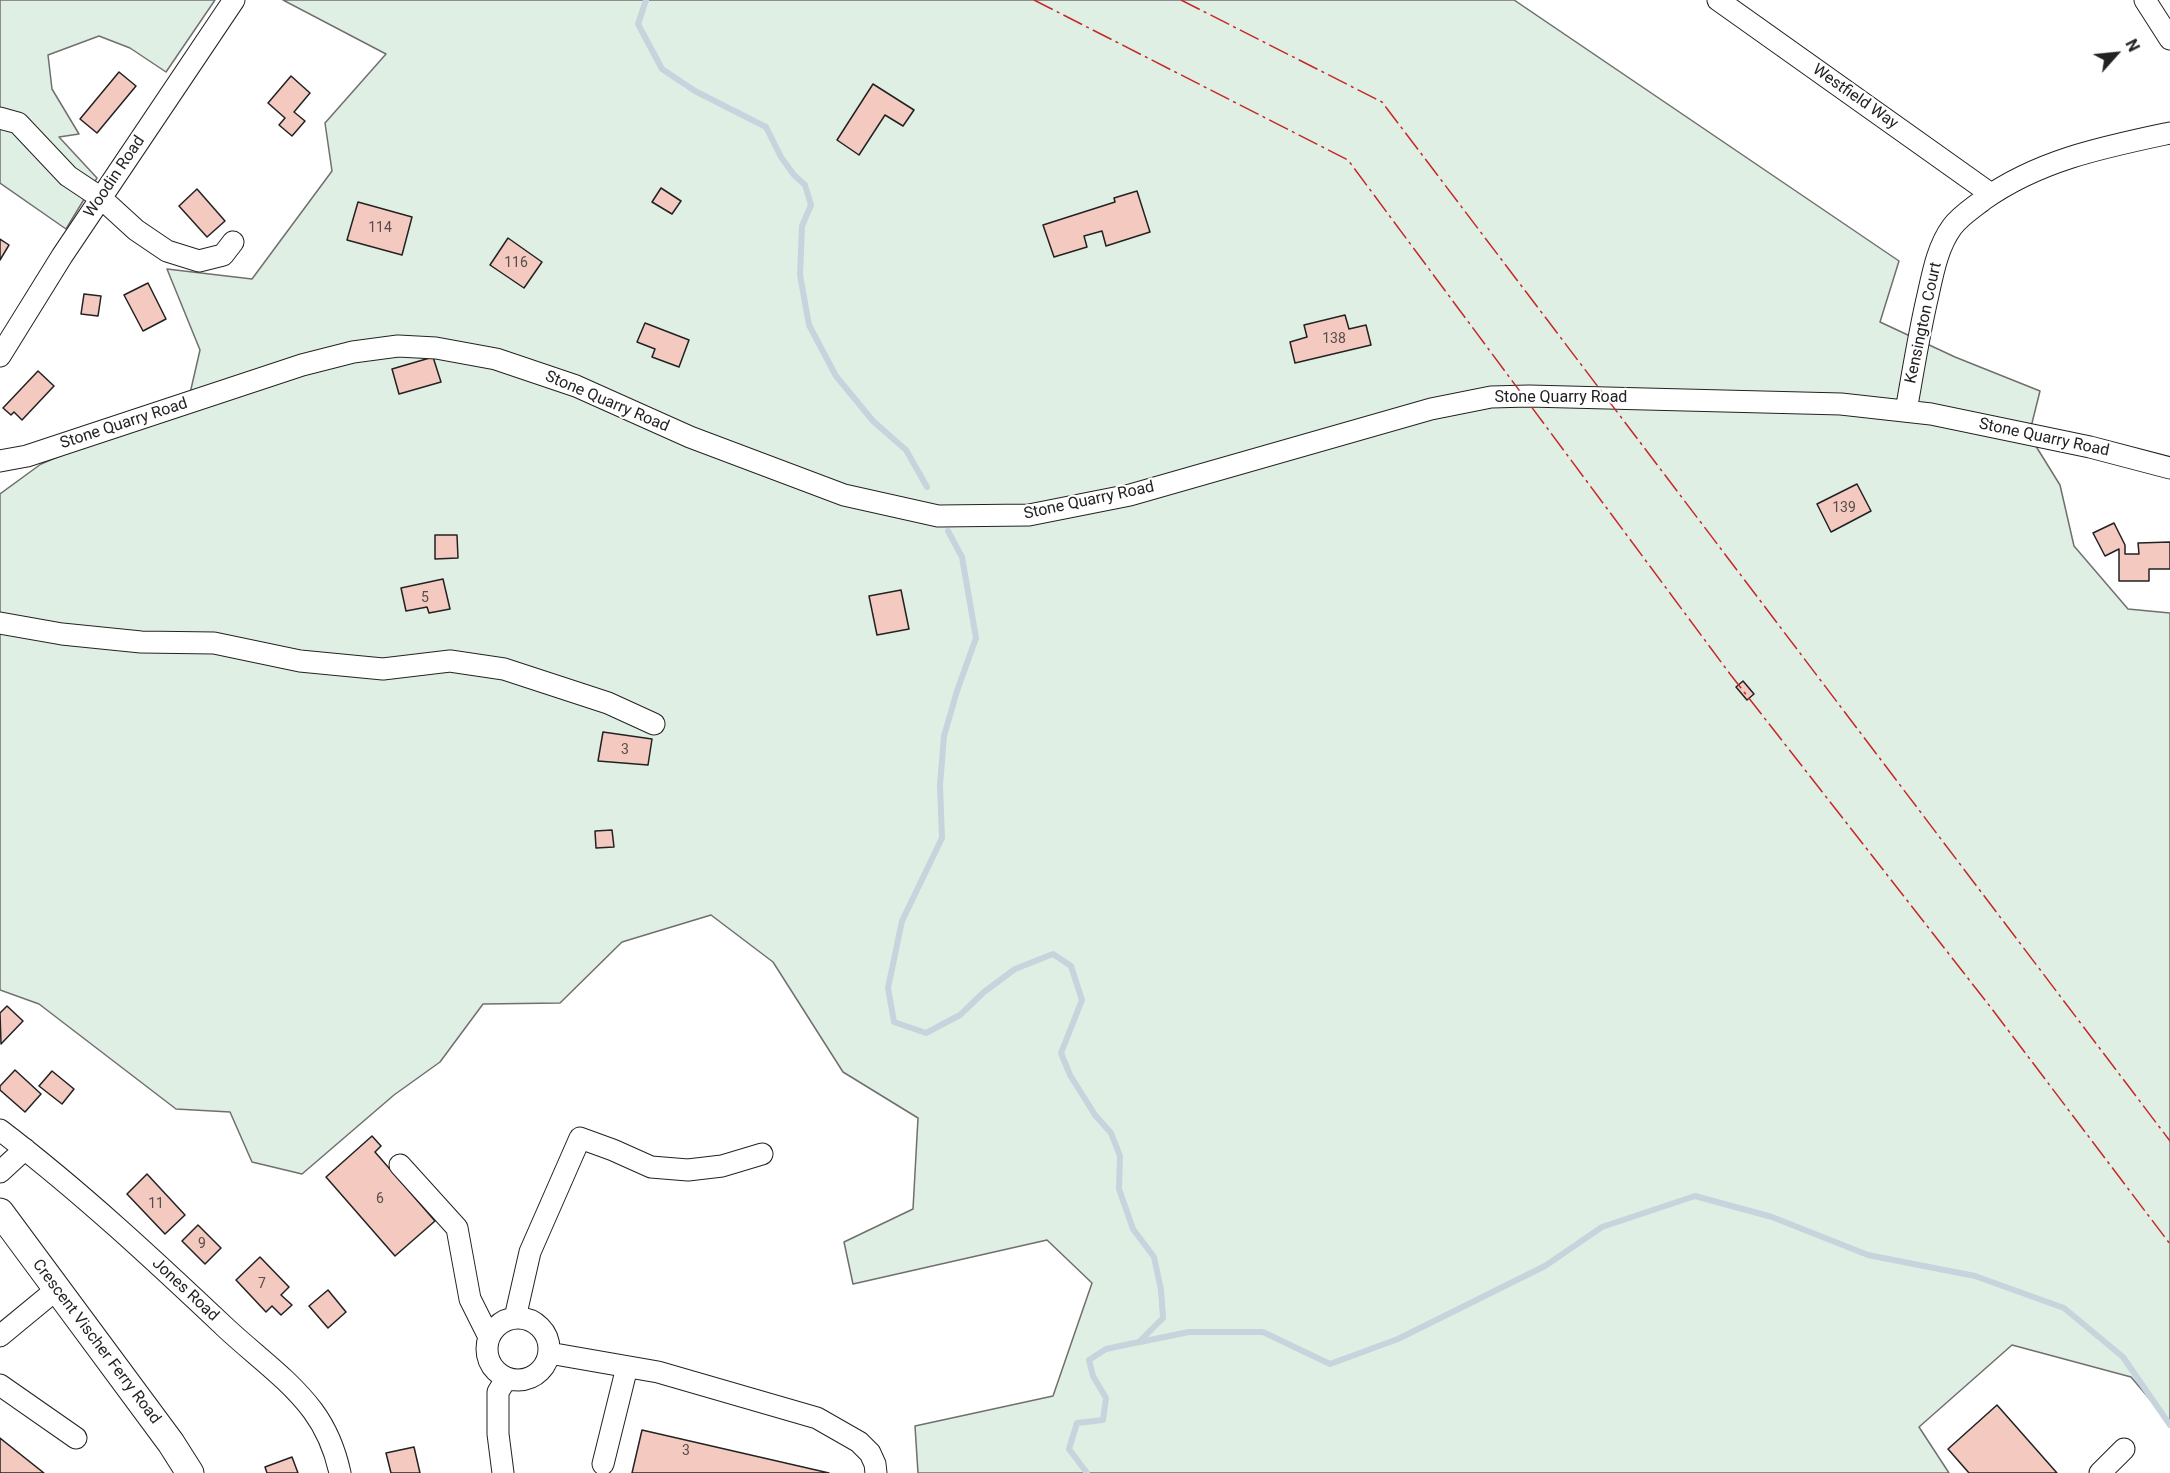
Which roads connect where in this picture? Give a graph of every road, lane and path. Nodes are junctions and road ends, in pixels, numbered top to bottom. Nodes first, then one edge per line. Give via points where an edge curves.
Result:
1 (234, 0) edge
2 (1718, 0) edge
3 (2145, 0) edge
4 (2170, 39) edge
5 (0, 118) edge
6 (2170, 133) edge
7 (1992, 194) junction
8 (101, 198) junction
9 (232, 242) dead end
10 (0, 356) edge
11 (1906, 411) junction
12 (0, 461) edge
13 (2170, 468) edge
14 (0, 623) edge
15 (654, 724) dead end
16 (0, 1130) edge
17 (25, 1149) junction
18 (762, 1154) dead end
19 (400, 1164) dead end
20 (0, 1172) edge
21 (0, 1212) edge
22 (57, 1289) junction
23 (515, 1318) junction
24 (0, 1336) edge
25 (489, 1337) junction
26 (549, 1353) junction
27 (627, 1367) junction
28 (506, 1379) junction
29 (0, 1385) edge
30 (75, 1438) dead end
31 (2124, 1449) dead end
32 (603, 1464) dead end
33 (190, 1473) edge
34 (340, 1473) edge
35 (503, 1473) edge
36 (876, 1473) edge
37 (2100, 1473) edge

1 - 8 street, Woodin Road
2 - 7 street, Westfield Way
3 - 4 street
5 - 8 street via 18,123 68,176
6 - 7 street, Kensington Court via 2035,169
7 - 11 street, Kensington Court via 1953,226 1940,249
8 - 9 street via 136,230 168,251 199,261 223,255
8 - 10 street, Woodin Road
11 - 12 street, Stone Quarry Road via 1841,404 1491,397 1431,409 1130,495 1029,516 938,516 844,495 690,437 576,386 496,359 436,348 398,346 302,364 27,456
11 - 13 street, Stone Quarry Road via 2090,447
14 - 15 street via 141,642 214,643 300,660 383,669 450,661 504,669 608,703
16 - 17 street, Jones Road
17 - 20 street
17 - 34 street, Jones Road via 278,1373 313,1411 333,1445
18 - 23 street via 688,1170 651,1167 580,1138 530,1252
19 - 25 street via 457,1228 470,1299
21 - 22 main road, Crescent Vischer Ferry Road
22 - 24 street
22 - 33 main road, Crescent Vischer Ferry Road
23 - 25 street via 500,1324
23 - 26 street via 531,1320 544,1331
25 - 28 street via 487,1353 493,1368
26 - 27 street
26 - 28 street via 537,1375 522,1381
27 - 32 street
27 - 36 street via 658,1372 816,1418 859,1442 870,1454
28 - 35 street via 498,1392
29 - 30 street
31 - 37 street

